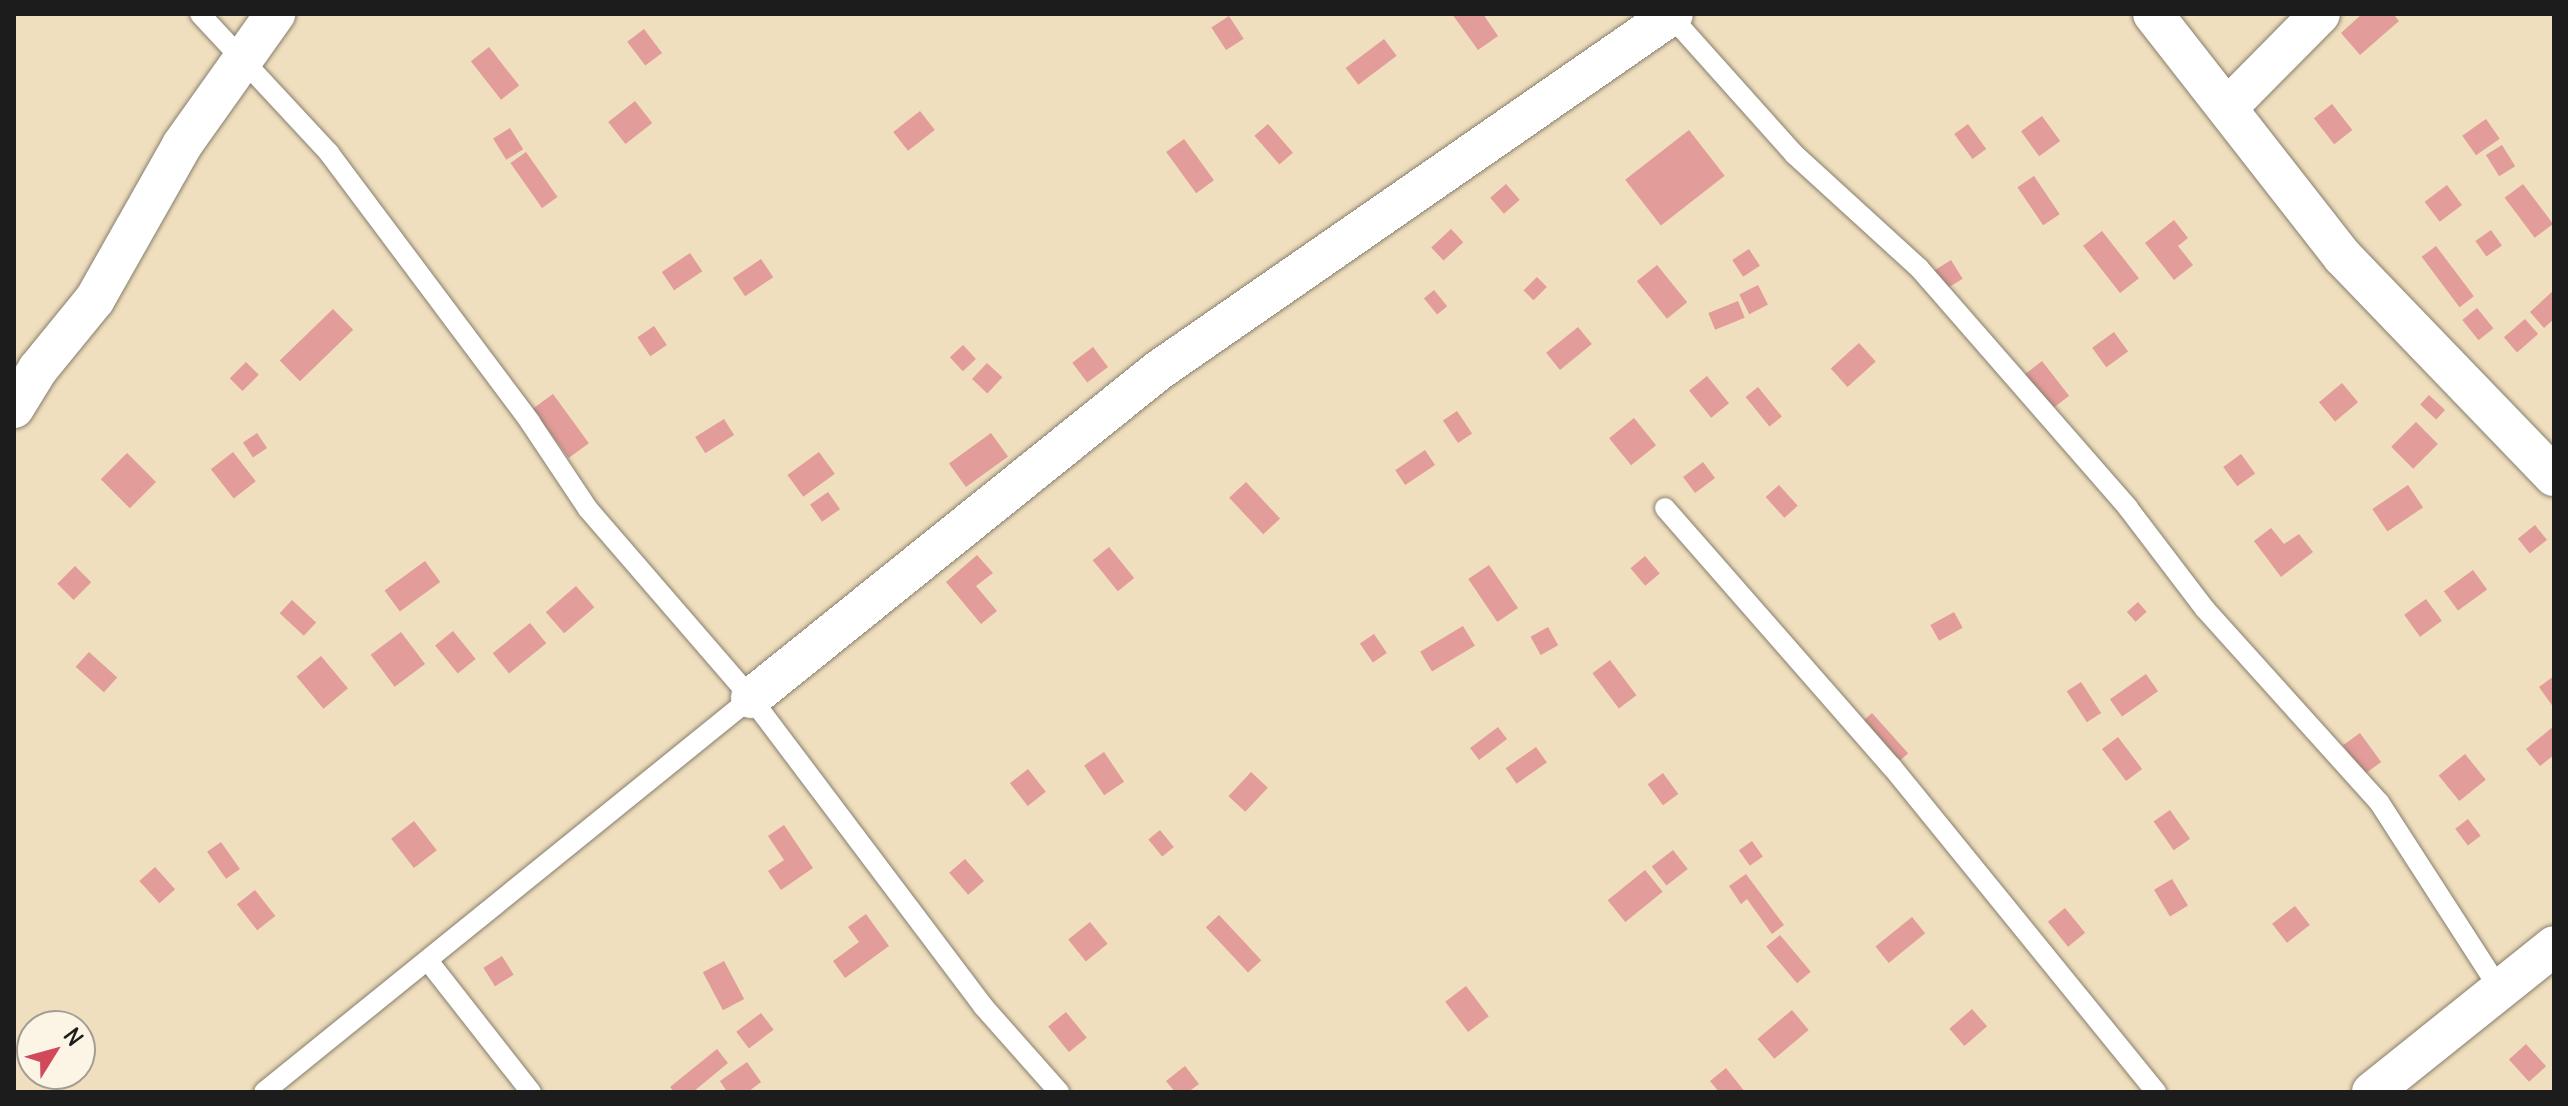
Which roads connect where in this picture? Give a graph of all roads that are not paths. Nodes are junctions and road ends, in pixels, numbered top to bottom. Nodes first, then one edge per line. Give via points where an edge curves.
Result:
1 (200, 14) edge
2 (275, 14) edge
3 (2153, 14) edge
4 (2320, 14) edge
5 (1671, 15) edge
6 (240, 62) junction
7 (2227, 108) junction
8 (14, 408) edge
9 (2554, 476) edge
10 (1665, 508) dead end
11 (751, 698) junction
12 (2554, 946) edge
13 (429, 962) junction
14 (2499, 988) junction
15 (264, 1092) edge
16 (531, 1092) edge
17 (1059, 1092) edge
18 (2156, 1092) edge
19 (2372, 1092) edge

1 - 6 lane
2 - 6 street
3 - 7 street
4 - 7 street
5 - 11 street via 1159,370
5 - 14 lane via 1794,154 1919,268 2128,508 2205,609 2379,802
6 - 8 street via 174,157 95,299
6 - 11 lane via 329,153 530,422 588,509
7 - 9 street via 2343,257
10 - 18 lane via 1892,767
11 - 13 lane
11 - 17 lane via 983,1006
12 - 14 street
13 - 15 lane
13 - 16 lane
14 - 19 street

